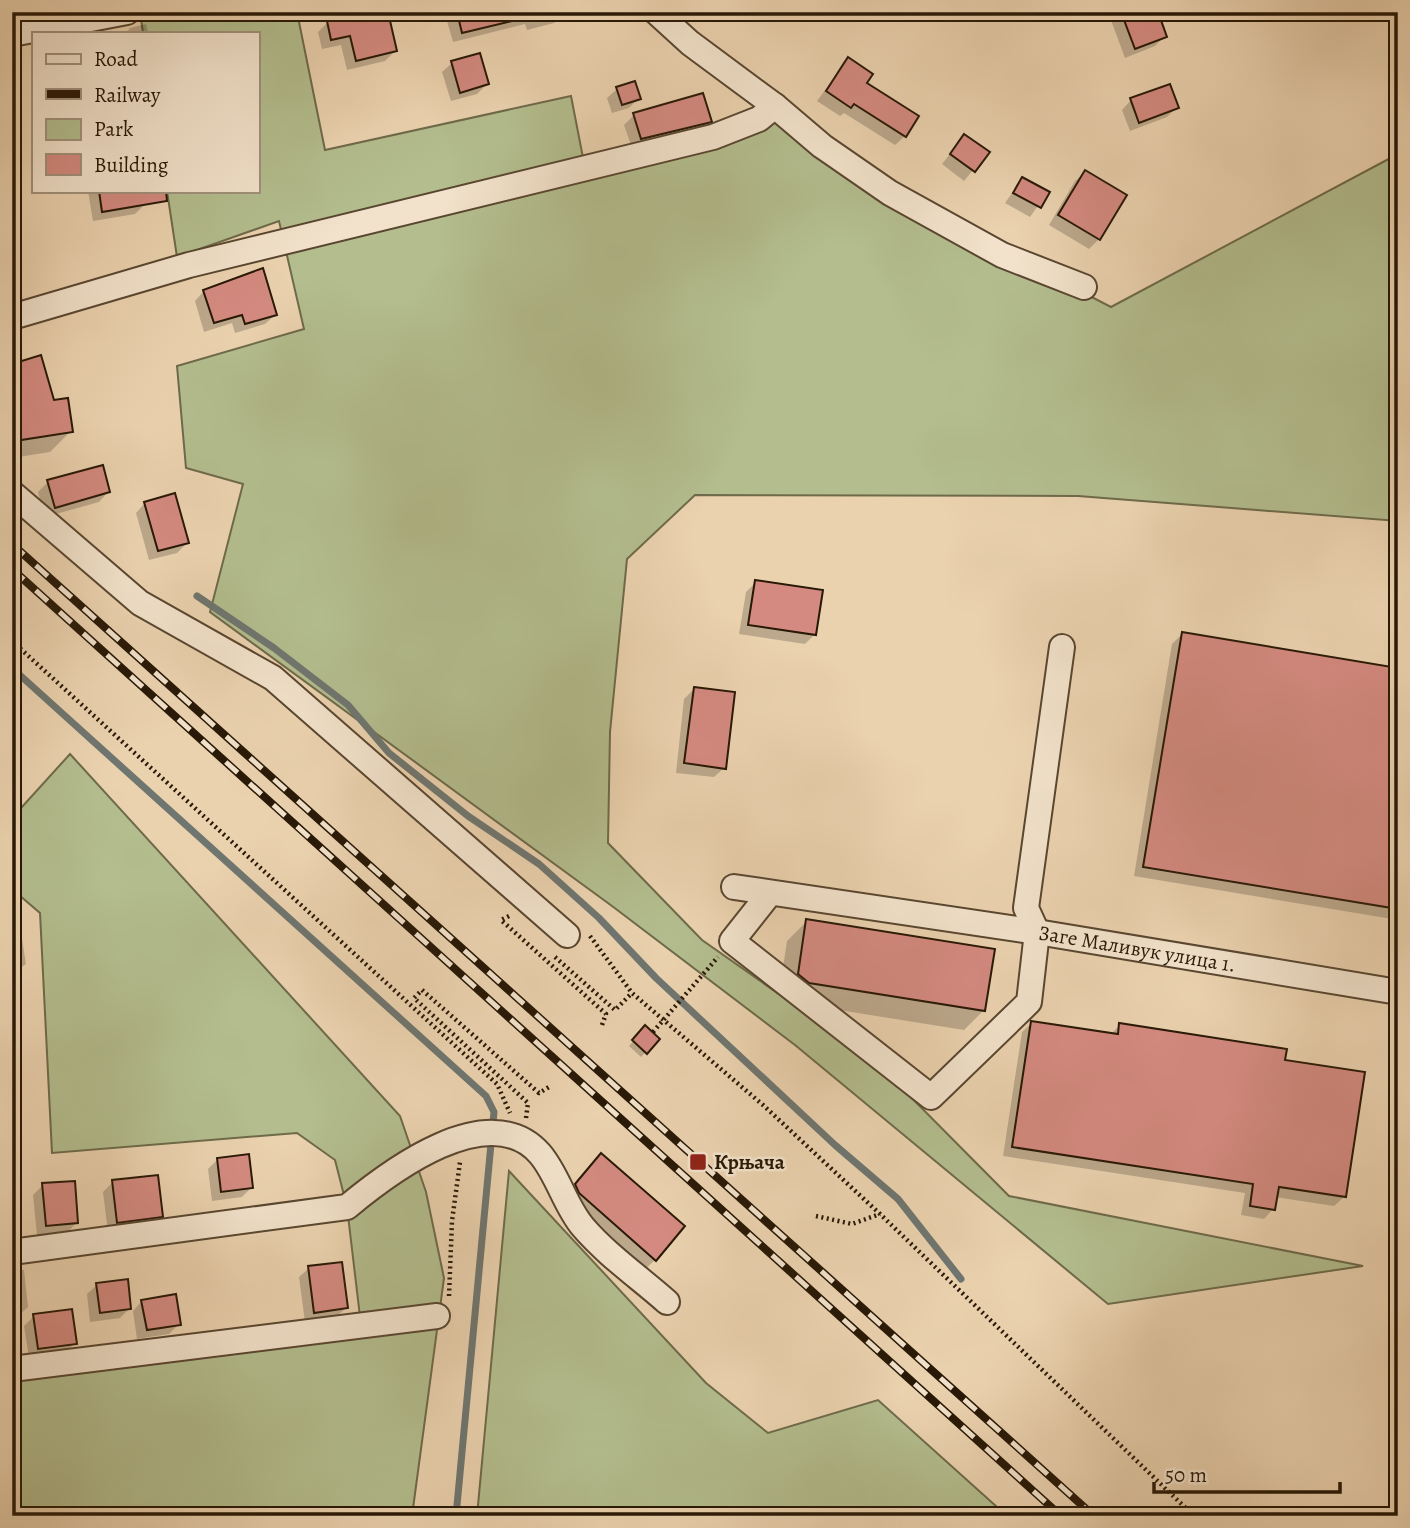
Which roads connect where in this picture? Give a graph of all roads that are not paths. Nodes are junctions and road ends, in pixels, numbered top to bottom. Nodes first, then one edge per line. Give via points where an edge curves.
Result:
1 (127, 12) edge
2 (656, 12) edge
3 (12, 34) edge
4 (775, 106) junction
5 (1084, 288) dead end
6 (12, 317) edge
7 (12, 493) edge
8 (1062, 647) dead end
9 (734, 887) dead end
10 (770, 893) junction
11 (1037, 932) junction
12 (567, 935) road end
13 (1398, 992) edge
14 (12, 1252) edge
15 (667, 1302) dead end
16 (437, 1316) road end
17 (12, 1369) edge

1 - 3 street
2 - 4 street
4 - 5 street via 822,146 890,193 1002,255
4 - 6 street via 759,119 701,140 189,265
7 - 12 street via 140,603 273,678
8 - 11 street, Заге Маливук улица 1. via 1026,908
9 - 10 street
10 - 11 street
10 - 11 street via 732,941 931,1097 1029,1002
11 - 13 street, Заге Маливук улица 1.
14 - 15 street via 347,1207 389,1172 432,1149 468,1136 514,1137 540,1154 582,1227
16 - 17 street

